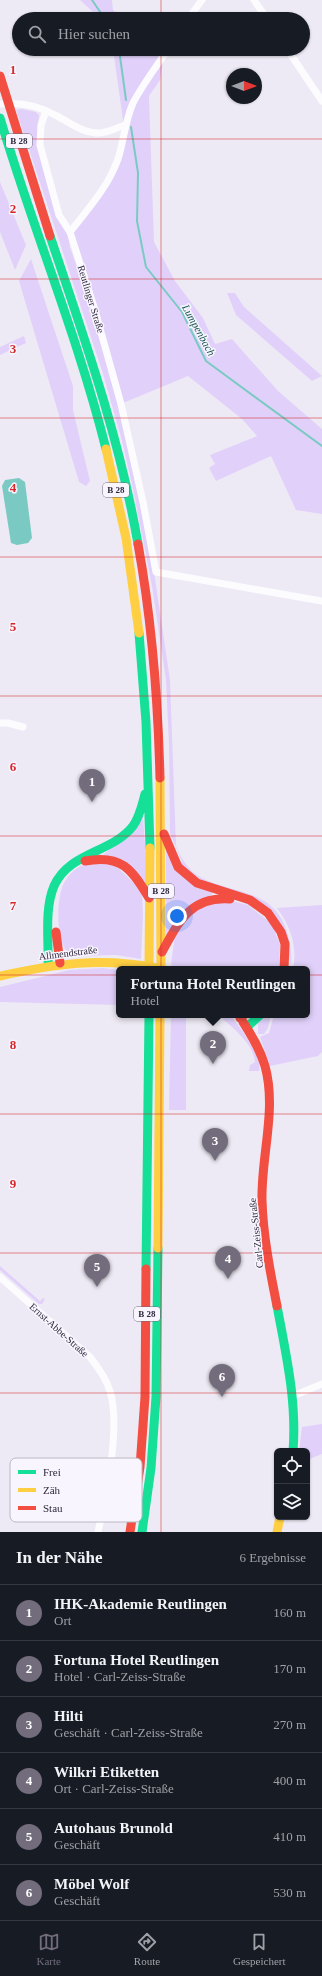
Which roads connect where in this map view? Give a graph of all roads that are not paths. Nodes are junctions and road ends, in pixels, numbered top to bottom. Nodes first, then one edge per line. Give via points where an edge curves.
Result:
1 (202, 0) edge
2 (254, 0) edge
3 (193, 12) edge
4 (262, 12) edge
5 (164, 56) edge
6 (292, 56) edge
7 (0, 76) edge
8 (322, 101) edge
9 (0, 104) edge
10 (46, 111) junction
11 (0, 118) edge
12 (125, 125) junction
13 (70, 232) junction
14 (322, 601) edge
15 (0, 723) edge
16 (24, 728) dead end
17 (150, 781) junction
18 (161, 826) junction
19 (150, 898) junction
20 (161, 956) junction
21 (60, 964) junction
22 (48, 966) junction
23 (146, 966) edge
24 (149, 966) edge
25 (161, 966) edge
26 (280, 966) edge
27 (284, 966) edge
28 (0, 976) edge
29 (149, 1018) edge
30 (160, 1018) edge
31 (241, 1018) edge
32 (257, 1018) edge
33 (247, 1027) junction
34 (0, 1277) edge
35 (321, 1384) edge
36 (293, 1396) junction
37 (293, 1448) edge
38 (110, 1458) edge
39 (140, 1458) edge
40 (279, 1520) edge
41 (100, 1522) edge
42 (132, 1522) edge
43 (98, 1532) edge
44 (130, 1532) edge
45 (142, 1532) edge
46 (276, 1532) edge

1 - 3 street
2 - 4 street
5 - 12 street via 134,102
6 - 8 street
7 - 18 main road, B 28 via 12,120 97,376 130,501 144,574 154,649 160,735
9 - 10 street via 18,104
10 - 12 street via 80,129 97,134
10 - 13 street, Reutlinger Straße via 41,125 40,145 59,215
11 - 17 main road, B 28 via 82,366 113,477 130,558 139,627 147,706
12 - 13 street via 110,178
13 - 14 street, Reutlinger Straße via 121,404 156,572
15 - 16 street
17 - 19 main road, B 28
17 - 22 main road via 139,816 129,831 117,841 73,862 60,876 52,898
18 - 20 main road, B 28
18 - 27 main road via 178,866 192,879 206,888 250,900 268,913 281,932 285,944
19 - 21 main road via 132,871 112,860 93,859 72,868 61,883 56,898
19 - 24 main road, B 28
20 - 25 main road, B 28
20 - 26 main road via 177,923 185,914 207,901 228,898 258,908 273,923 282,945
21 - 22 main road, Allmendstraße
21 - 23 main road, Allmendstraße via 115,960
22 - 28 main road, Allmendstraße
29 - 39 main road, B 28 via 145,1397
30 - 45 main road, B 28 via 156,1397
31 - 33 main road, Carl-Zeiss-Straße
32 - 33 main road
33 - 36 main road, Carl-Zeiss-Straße via 262,1057 270,1090 262,1186 263,1210 269,1260
34 - 38 street, Ernst-Abbe-Straße via 90,1357 100,1371 110,1391 113,1410 114,1428
35 - 36 street
36 - 37 main road, Carl-Zeiss-Straße
40 - 46 main road
41 - 43 street, Ernst-Abbe-Straße
42 - 44 main road, B 28

